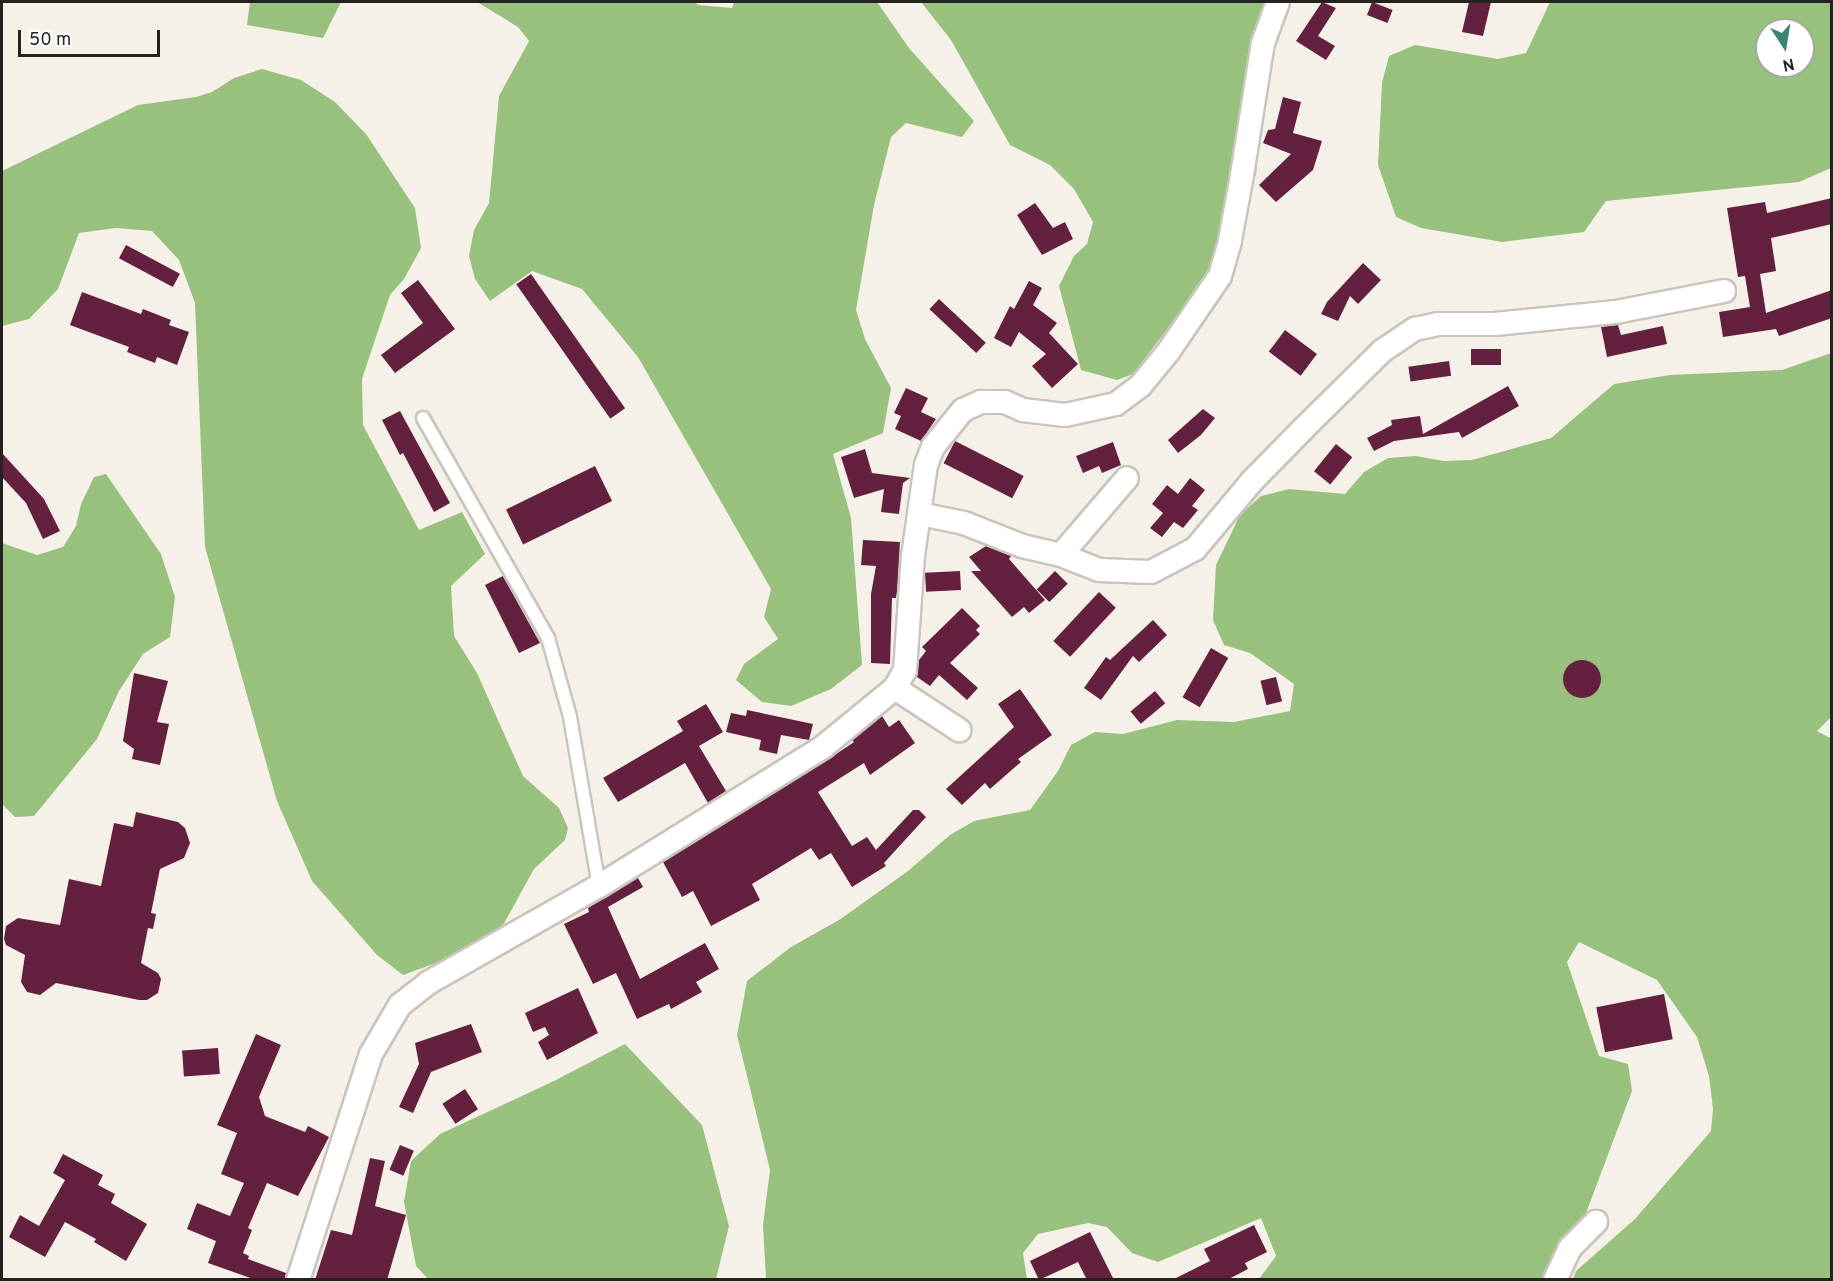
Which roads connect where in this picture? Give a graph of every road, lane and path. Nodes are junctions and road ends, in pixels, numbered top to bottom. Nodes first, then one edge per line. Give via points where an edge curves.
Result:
1 (1278, 2) edge
2 (1724, 291) dead end
3 (423, 418) dead end
4 (1127, 478) dead end
5 (920, 514) junction
6 (1061, 555) junction
7 (895, 688) junction
8 (959, 730) dead end
9 (599, 886) junction
10 (1596, 1222) dead end
11 (298, 1280) edge
12 (1555, 1280) edge

1 - 5 street via 1263,43 1230,240 1220,276 1168,352 1141,385 1116,404 1065,415 1023,410 1005,402 981,402 963,410 933,447 926,465
2 - 6 street via 1616,312 1415,328 1382,351 1304,428 1252,481 1195,549 1151,572 1099,570
3 - 9 lane via 548,638 570,717
4 - 6 street
5 - 6 street via 964,523 1022,546
5 - 7 street via 905,670
7 - 8 street
7 - 9 street via 823,747
9 - 11 street via 428,983 400,1005 371,1054
10 - 12 street via 1570,1248

